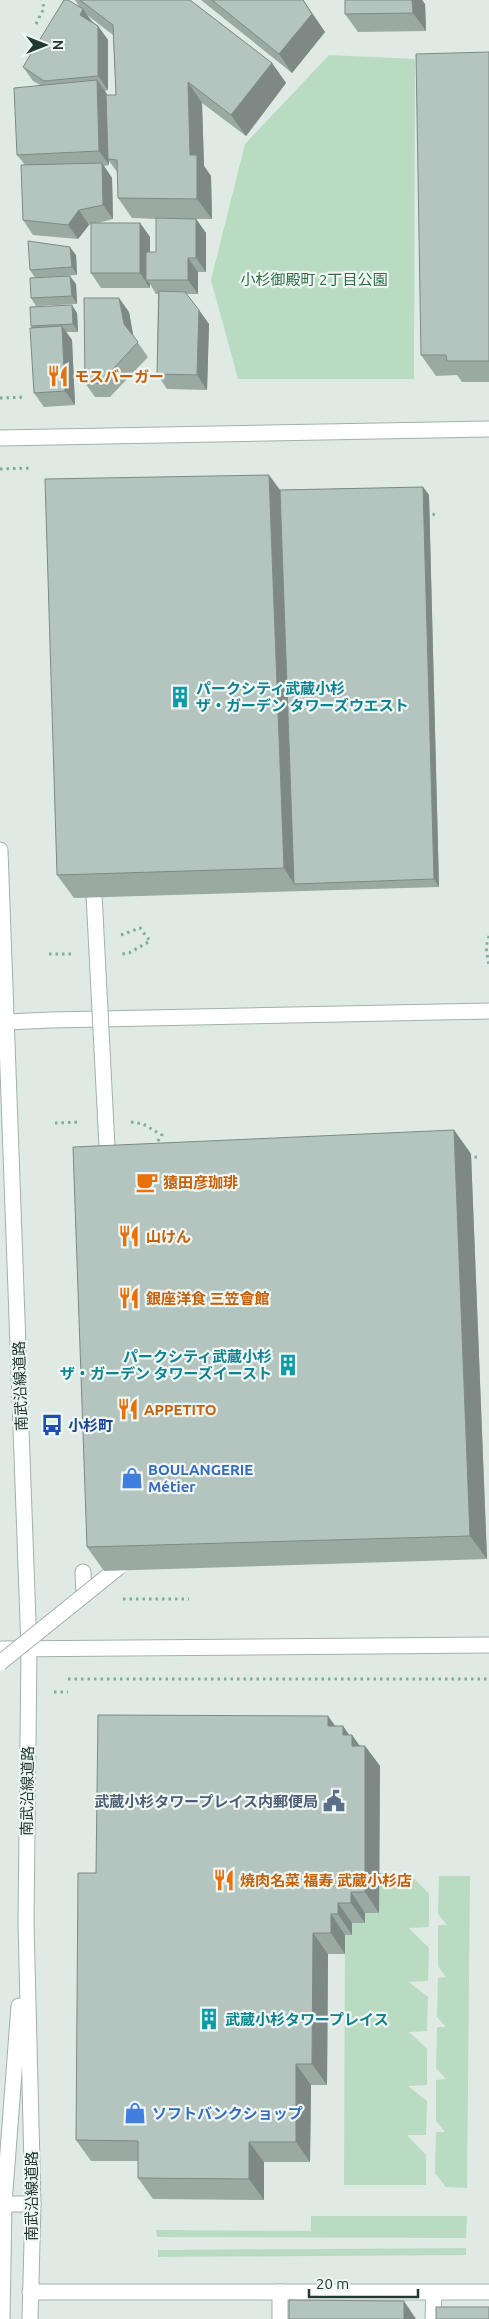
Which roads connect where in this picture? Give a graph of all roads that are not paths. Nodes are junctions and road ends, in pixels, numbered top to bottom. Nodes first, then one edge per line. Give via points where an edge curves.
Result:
1 (489, 428) edge
2 (0, 438) edge
3 (0, 850) edge
4 (94, 894) edge
5 (489, 1011) edge
6 (7, 1022) junction
7 (108, 1172) edge
8 (119, 1567) edge
9 (83, 1572) dead end
10 (82, 1597) junction
11 (489, 1645) edge
12 (29, 1648) junction
13 (0, 1649) edge
14 (0, 1663) edge
15 (26, 1923) junction
16 (2, 2204) edge
17 (33, 2204) junction
18 (30, 2292) junction
19 (280, 2292) junction
20 (489, 2292) edge
21 (434, 2293) junction
22 (2, 2319) edge
23 (30, 2319) edge
24 (280, 2319) edge
25 (433, 2319) edge

1 - 2 street
3 - 6 street, 南武沿線道路
4 - 7 street, bridge
5 - 6 street
6 - 12 street, 南武沿線道路
8 - 10 street, bridge
9 - 10 street
10 - 14 street, bridge
11 - 12 street
12 - 13 street
12 - 15 street, 南武沿線道路
15 - 16 street, 南武沿線道路
15 - 17 street, 南武沿線道路
16 - 17 street
16 - 22 street, 南武沿線道路
17 - 18 street, 南武沿線道路
18 - 19 street
18 - 23 street, 南武沿線道路
19 - 21 street
19 - 24 street
20 - 21 street
21 - 25 street

